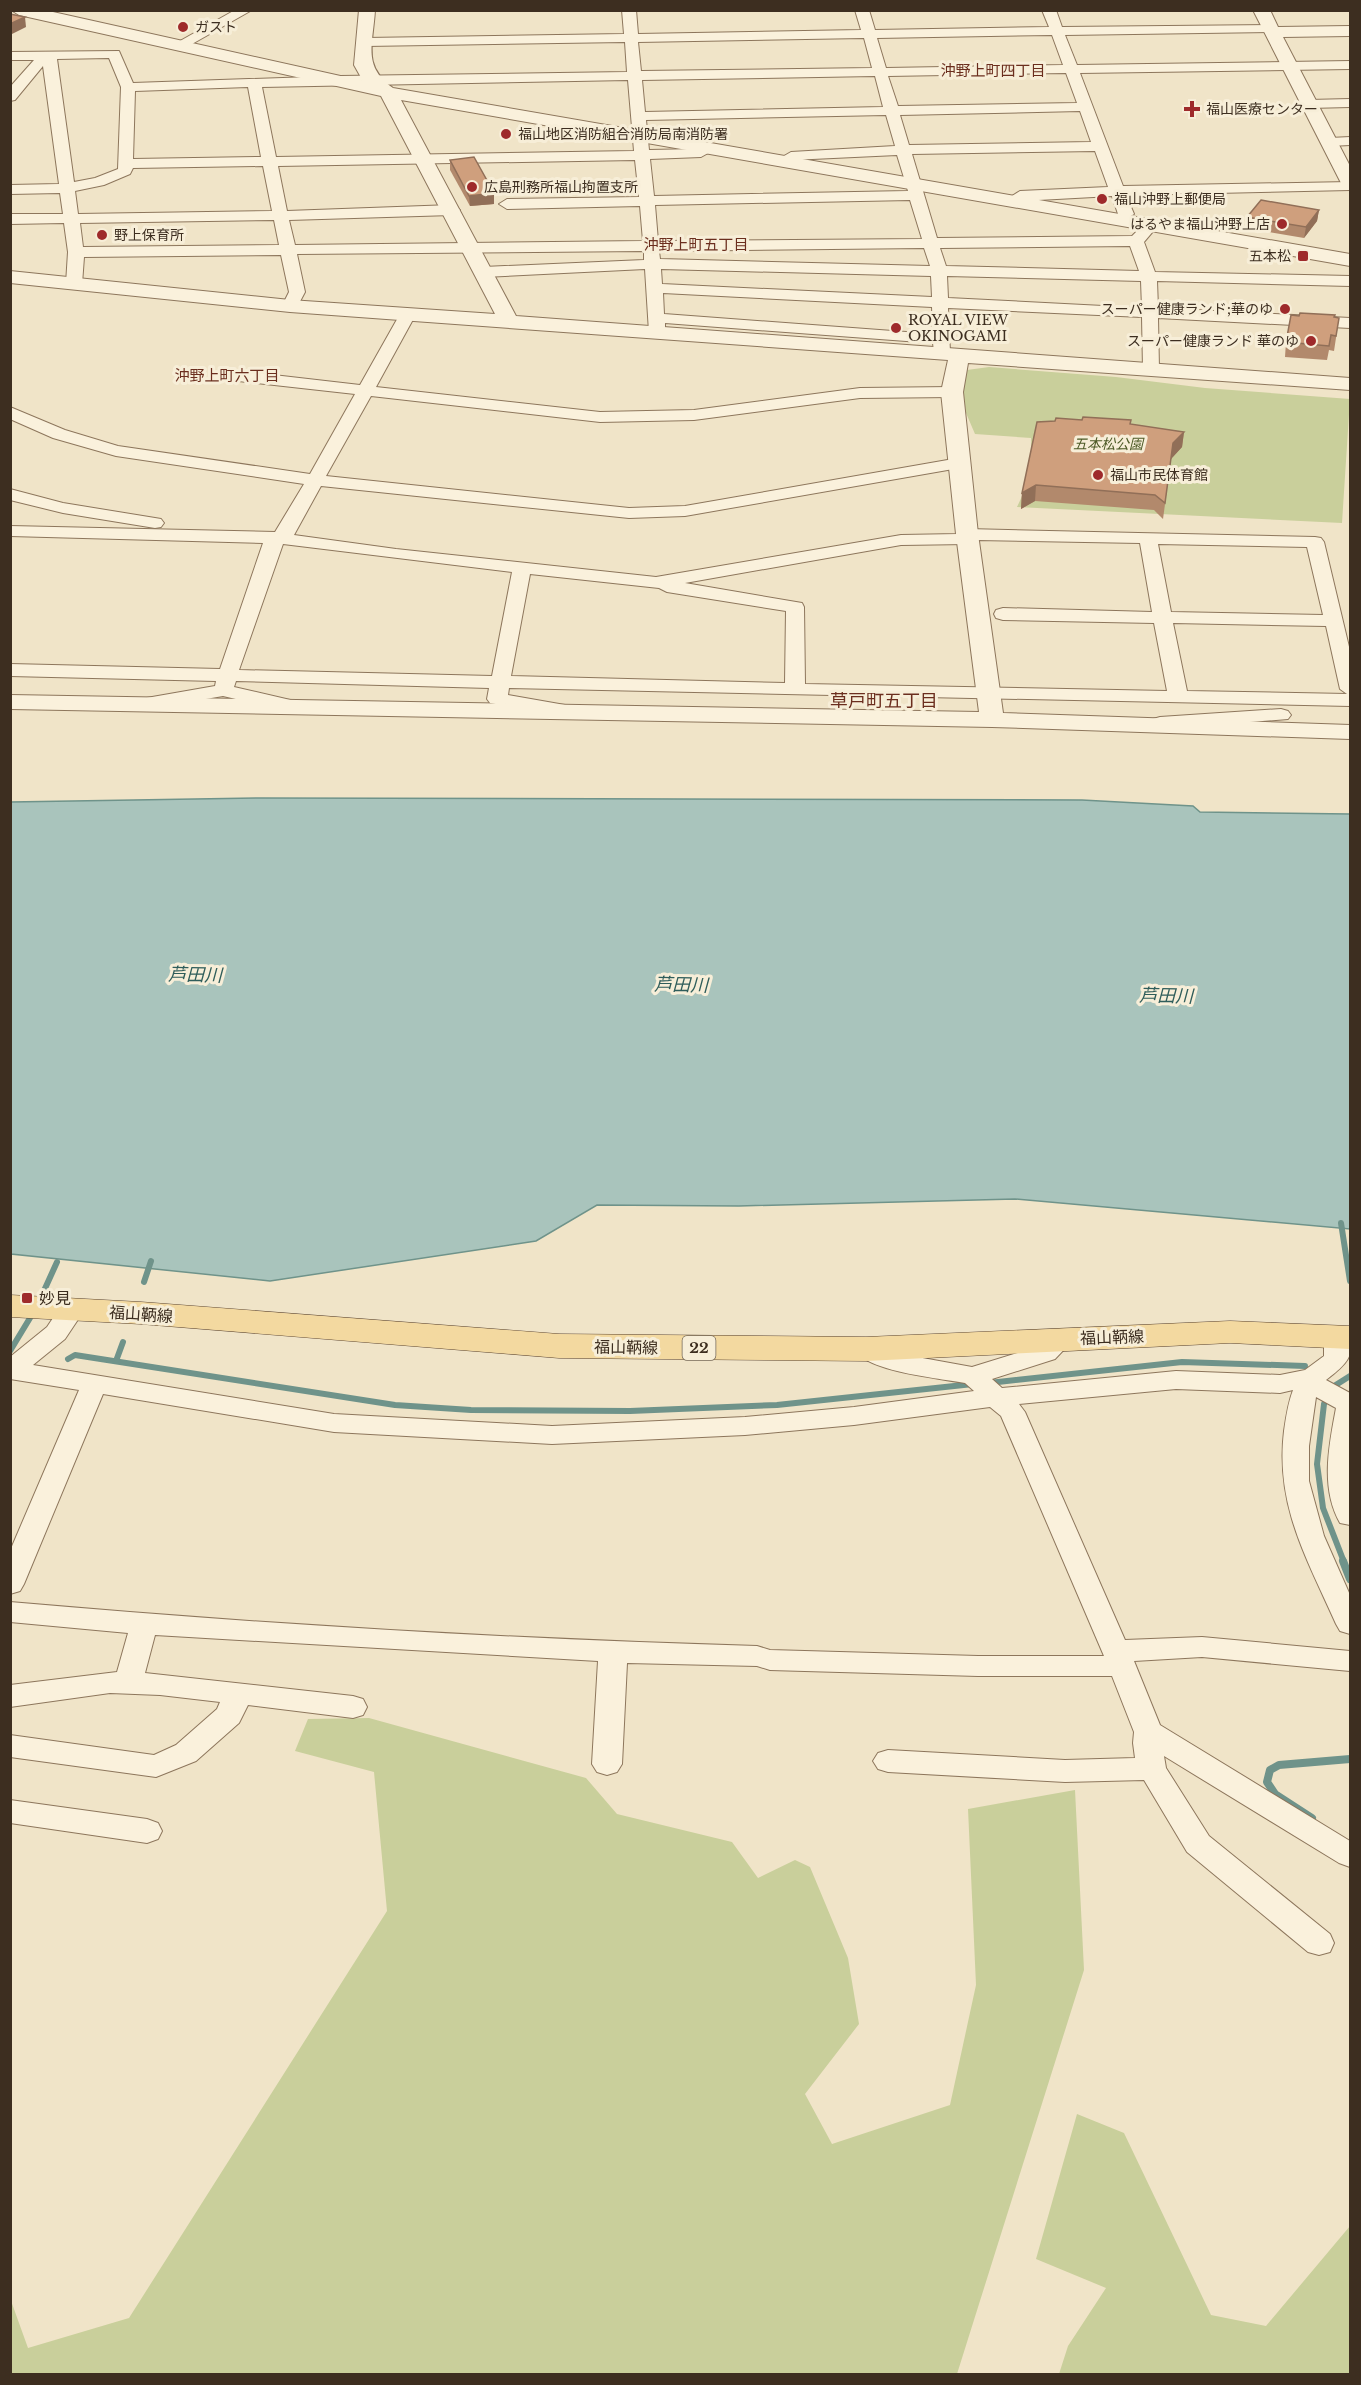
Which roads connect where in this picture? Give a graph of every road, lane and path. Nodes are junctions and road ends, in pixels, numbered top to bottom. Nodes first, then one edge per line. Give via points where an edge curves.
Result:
1 (19, 10) edge
2 (50, 10) edge
3 (246, 10) edge
4 (367, 10) edge
5 (629, 10) edge
6 (862, 10) edge
7 (1049, 10) edge
8 (1261, 10) edge
9 (1272, 30) junction
10 (1057, 31) junction
11 (1350, 31) edge
12 (870, 34) junction
13 (139, 37) junction
14 (630, 38) junction
15 (187, 41) junction
16 (366, 42) junction
17 (107, 52) junction
18 (47, 55) junction
19 (10, 56) edge
20 (1350, 65) edge
21 (1291, 66) junction
22 (1072, 70) junction
23 (881, 72) junction
24 (633, 76) junction
25 (340, 80) junction
26 (255, 85) junction
27 (380, 86) junction
28 (128, 87) junction
29 (10, 96) edge
30 (1350, 103) edge
31 (1309, 104) junction
32 (1084, 107) junction
33 (893, 111) junction
34 (639, 127) junction
35 (1350, 141) edge
36 (1330, 142) junction
37 (1101, 146) junction
38 (710, 148) junction
39 (904, 150) junction
40 (642, 155) junction
41 (791, 156) junction
42 (425, 158) junction
43 (269, 161) junction
44 (127, 164) junction
45 (1350, 184) edge
46 (914, 185) junction
47 (66, 188) junction
48 (10, 190) edge
49 (1118, 191) junction
50 (1020, 196) junction
51 (645, 201) junction
52 (507, 204) dead end
53 (452, 210) junction
54 (1126, 214) junction
55 (281, 216) junction
56 (10, 219) edge
57 (71, 219) junction
58 (1150, 225) junction
59 (1136, 241) junction
60 (931, 243) junction
61 (651, 246) junction
62 (472, 248) junction
63 (287, 249) junction
64 (76, 252) junction
65 (1350, 253) edge
66 (1350, 260) edge
67 (652, 264) junction
68 (939, 271) junction
69 (484, 272) junction
70 (1149, 276) junction
71 (10, 278) edge
72 (1350, 281) edge
73 (74, 284) junction
74 (655, 288) junction
75 (941, 303) junction
76 (290, 306) junction
77 (408, 314) junction
78 (1152, 314) junction
79 (509, 322) junction
80 (1350, 323) edge
81 (656, 325) junction
82 (948, 349) junction
83 (1151, 369) junction
84 (229, 375) dead end
85 (1350, 384) edge
86 (366, 391) junction
87 (952, 392) junction
88 (10, 412) edge
89 (959, 463) junction
90 (316, 480) junction
91 (10, 494) edge
92 (10, 531) edge
93 (968, 536) junction
94 (211, 537) junction
95 (279, 538) junction
96 (1148, 539) junction
97 (522, 569) junction
98 (656, 583) junction
99 (1004, 614) dead end
100 (1162, 618) junction
101 (1334, 621) junction
102 (10, 670) edge
103 (226, 683) junction
104 (500, 683) junction
105 (1350, 689) edge
106 (795, 690) junction
107 (989, 694) junction
108 (1178, 698) junction
109 (1290, 699) junction
110 (1350, 700) edge
111 (10, 702) edge
112 (141, 704) junction
113 (303, 709) junction
114 (590, 714) junction
115 (992, 720) junction
116 (1127, 726) junction
117 (1350, 732) edge
118 (38, 1307) edge
119 (1344, 1338) edge
120 (1061, 1339) junction
121 (867, 1349) junction
122 (12, 1370) edge
123 (1313, 1382) junction
124 (94, 1385) junction
125 (985, 1387) junction
126 (1347, 1402) edge
127 (1346, 1459) edge
128 (1350, 1516) edge
129 (10, 1584) edge
130 (10, 1612) edge
131 (1350, 1623) edge
132 (144, 1624) junction
133 (613, 1652) junction
134 (1119, 1659) junction
135 (1350, 1661) edge
136 (128, 1683) junction
137 (237, 1694) junction
138 (10, 1696) edge
139 (353, 1707) dead end
140 (1148, 1732) junction
141 (10, 1746) edge
142 (888, 1761) dead end
143 (607, 1764) dead end
144 (1152, 1769) junction
145 (10, 1811) edge
146 (147, 1831) dead end
147 (1350, 1855) edge
148 (1319, 1943) dead end

1 - 13 street
2 - 15 street
3 - 15 street
4 - 16 street
5 - 14 street
6 - 12 street
7 - 10 street
8 - 9 street
9 - 10 street
9 - 11 street
9 - 21 street
10 - 12 street
10 - 22 street
12 - 14 street
12 - 23 street
13 - 17 street
13 - 25 street
14 - 16 street
14 - 24 street
15 - 27 street
16 - 27 street via 363,65
17 - 18 street
17 - 28 street via 114,54
18 - 19 street
18 - 29 street
18 - 47 street
20 - 21 street
21 - 22 street
21 - 31 street
22 - 23 street
22 - 32 street
23 - 24 street
23 - 33 street
24 - 27 street
24 - 34 street
25 - 26 street
25 - 27 street
26 - 28 street
26 - 43 street
27 - 34 street
27 - 42 street
28 - 44 street
30 - 31 street
31 - 36 street
32 - 33 street
32 - 37 street
33 - 34 street
33 - 39 street
34 - 38 street
34 - 40 street
34 - 41 street
35 - 36 street
36 - 45 street
37 - 39 street
37 - 49 street
38 - 40 street via 701,153
38 - 46 street
39 - 41 street
39 - 46 street
40 - 42 street
40 - 51 street
41 - 46 street
42 - 43 street
42 - 53 street
43 - 44 street
43 - 55 street
44 - 47 street via 117,176
45 - 49 street
46 - 50 street
46 - 51 street
46 - 58 street
46 - 60 street
47 - 48 street
47 - 57 street
49 - 50 street
49 - 54 street
50 - 54 street
51 - 52 street
51 - 61 street
53 - 55 street
53 - 62 street
54 - 65 street
55 - 57 street
55 - 63 street
56 - 57 street
57 - 64 street
58 - 59 street
58 - 66 street
59 - 60 street
59 - 70 street
60 - 61 street
60 - 68 street
61 - 62 street
61 - 67 street
62 - 63 street
62 - 69 street
63 - 64 street
63 - 76 street via 297,292
64 - 73 street
67 - 68 street
67 - 69 street
67 - 74 street
68 - 70 street
68 - 75 street
69 - 79 street
70 - 72 street
70 - 78 street
71 - 73 street
73 - 76 street
74 - 75 street
74 - 81 street
75 - 78 street
75 - 82 street
76 - 77 street
77 - 79 street
77 - 86 street
78 - 80 street
78 - 83 street
79 - 81 street
81 - 82 street
82 - 83 street
82 - 87 street
83 - 85 street
84 - 86 street
86 - 87 street via 640,418 694,415 860,393
86 - 90 street
87 - 89 street
88 - 90 street via 59,434 116,451
89 - 90 street via 685,511 654,513 597,511
89 - 93 street
90 - 95 street
91 - 94 street via 201,531
92 - 94 street
93 - 96 street
93 - 98 street via 901,540
93 - 107 street
94 - 95 street
95 - 97 street
95 - 103 street via 272,543
96 - 100 street
96 - 101 street via 1315,542
97 - 98 street
97 - 104 street
98 - 106 street via 795,607
99 - 100 street
100 - 101 street
100 - 108 street
101 - 105 street
102 - 103 street
103 - 104 street
103 - 112 street
103 - 113 street
104 - 106 street
104 - 114 street via 497,699
106 - 107 street
107 - 108 street
107 - 115 street
108 - 109 street
109 - 110 street
109 - 116 street via 1286,714
111 - 112 street
112 - 113 street
113 - 114 street
114 - 115 street
115 - 116 street
116 - 117 street
118 - 121 main road, 福山鞆線 / 22 via 559,1346
118 - 122 street via 56,1333
119 - 120 main road, 福山鞆線 / 22 via 1230,1332
119 - 123 street via 1337,1359
120 - 121 main road, 福山鞆線 / 22
120 - 125 street via 1046,1353
121 - 125 street via 889,1360
122 - 124 street
123 - 125 street via 1176,1380
123 - 126 street
123 - 131 street via 1300,1402 1295,1480 1306,1523
124 - 125 street via 334,1423 552,1435 745,1426 854,1416
124 - 129 street
125 - 134 street via 1012,1412
126 - 127 street
127 - 128 street via 1344,1494
130 - 132 street
132 - 133 street
132 - 136 street
133 - 134 street via 955,1666
133 - 143 street
134 - 135 street via 1202,1647
134 - 140 street
136 - 137 street
136 - 138 street
137 - 139 street
137 - 141 street via 229,1715 221,1723 186,1753 156,1766
140 - 144 street
140 - 147 street
142 - 144 street via 1065,1771
144 - 148 street via 1198,1844
145 - 146 street

